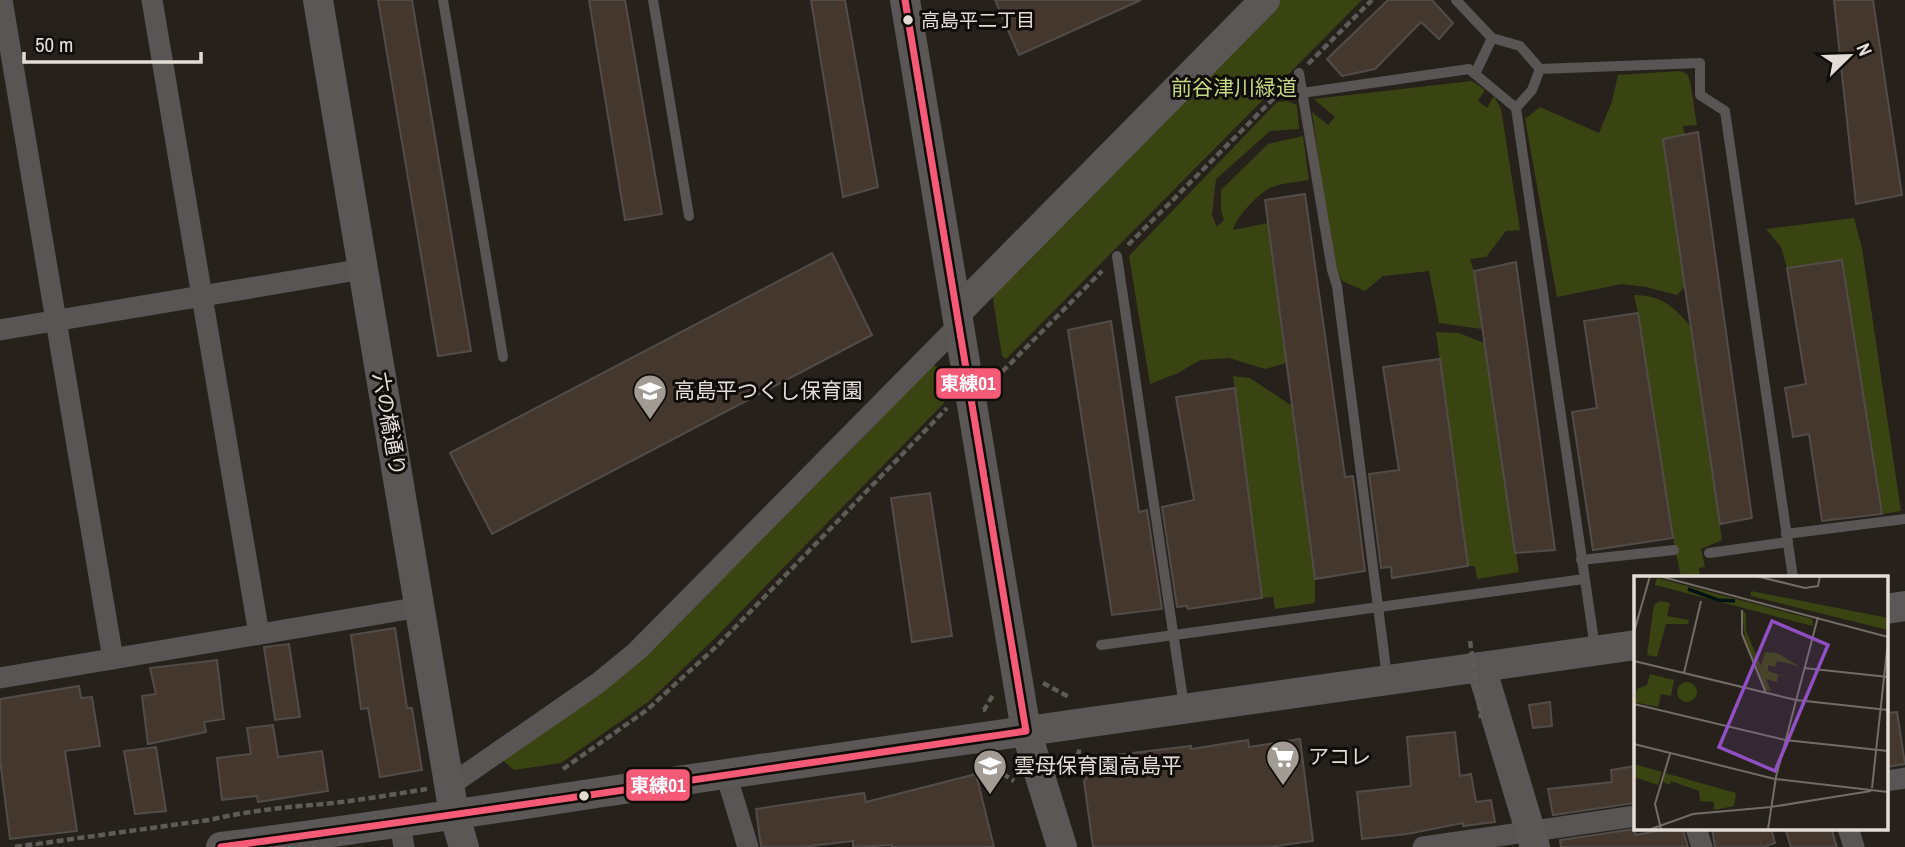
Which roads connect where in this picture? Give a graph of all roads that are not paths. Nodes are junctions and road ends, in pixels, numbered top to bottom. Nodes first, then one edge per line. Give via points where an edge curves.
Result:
1 (2, 0) edge
2 (152, 0) edge
3 (318, 0) edge
4 (443, 0) edge
5 (653, 0) edge
6 (905, 0) edge
7 (1265, 0) edge
8 (1456, 0) edge
9 (1492, 38) junction
10 (1540, 69) junction
11 (1299, 73) road end
12 (1475, 74) junction
13 (1302, 93) junction
14 (1516, 108) junction
15 (689, 216) dead end
16 (1117, 256) road end
17 (363, 269) junction
18 (203, 296) junction
19 (958, 318) junction
20 (56, 321) junction
21 (0, 330) edge
22 (503, 357) dead end
23 (1905, 519) edge
24 (1787, 538) junction
25 (1674, 550) dead end
26 (1709, 553) dead end
27 (1581, 560) junction
28 (1793, 576) edge
29 (1584, 579) junction
30 (419, 607) junction
31 (1378, 608) junction
32 (259, 634) junction
33 (1173, 636) junction
34 (1101, 645) dead end
35 (1634, 645) edge
36 (1595, 651) junction
37 (1475, 654) junction
38 (113, 659) junction
39 (0, 678) edge
40 (1387, 680) junction
41 (1184, 709) junction
42 (1026, 731) junction
43 (726, 774) junction
44 (445, 796) junction
45 (1634, 817) edge
46 (1697, 830) edge
47 (1849, 830) edge
48 (402, 835) edge
49 (1532, 839) edge
50 (299, 842) edge
51 (221, 847) edge
52 (464, 847) edge
53 (748, 847) edge
54 (1062, 847) edge
55 (1423, 847) edge
56 (1702, 847) edge
57 (1854, 847) edge

1 - 20 street
2 - 18 street
3 - 17 street, 六の橋通り
4 - 22 lane
5 - 15 lane
6 - 19 street
7 - 19 street
8 - 9 lane
9 - 10 lane via 1520,46
9 - 12 lane
10 - 14 lane via 1532,90
10 - 24 lane via 1700,63 1700,95 1726,111
11 - 13 lane
12 - 13 lane via 1469,69
12 - 14 lane
13 - 31 lane via 1337,286
14 - 27 lane
16 - 33 lane
17 - 18 street
17 - 30 street, 六の橋通り
18 - 20 street
18 - 32 street
19 - 42 street
19 - 44 street via 637,651
20 - 21 street
20 - 38 street
23 - 24 lane
24 - 26 lane
24 - 28 lane
25 - 27 lane
27 - 29 lane
29 - 31 lane
29 - 36 lane
30 - 32 street
30 - 44 street, 六の橋通り
31 - 33 lane
31 - 40 lane
32 - 38 street
33 - 34 lane
33 - 41 lane
35 - 36 street
36 - 37 street
37 - 40 street
37 - 49 street
38 - 39 street
40 - 41 street
41 - 42 street
42 - 43 street
42 - 54 street
43 - 44 street
43 - 53 street
44 - 48 street
44 - 52 street, 六の橋通り
45 - 49 street
46 - 56 street
47 - 57 street
48 - 50 street
49 - 55 street
50 - 51 street

